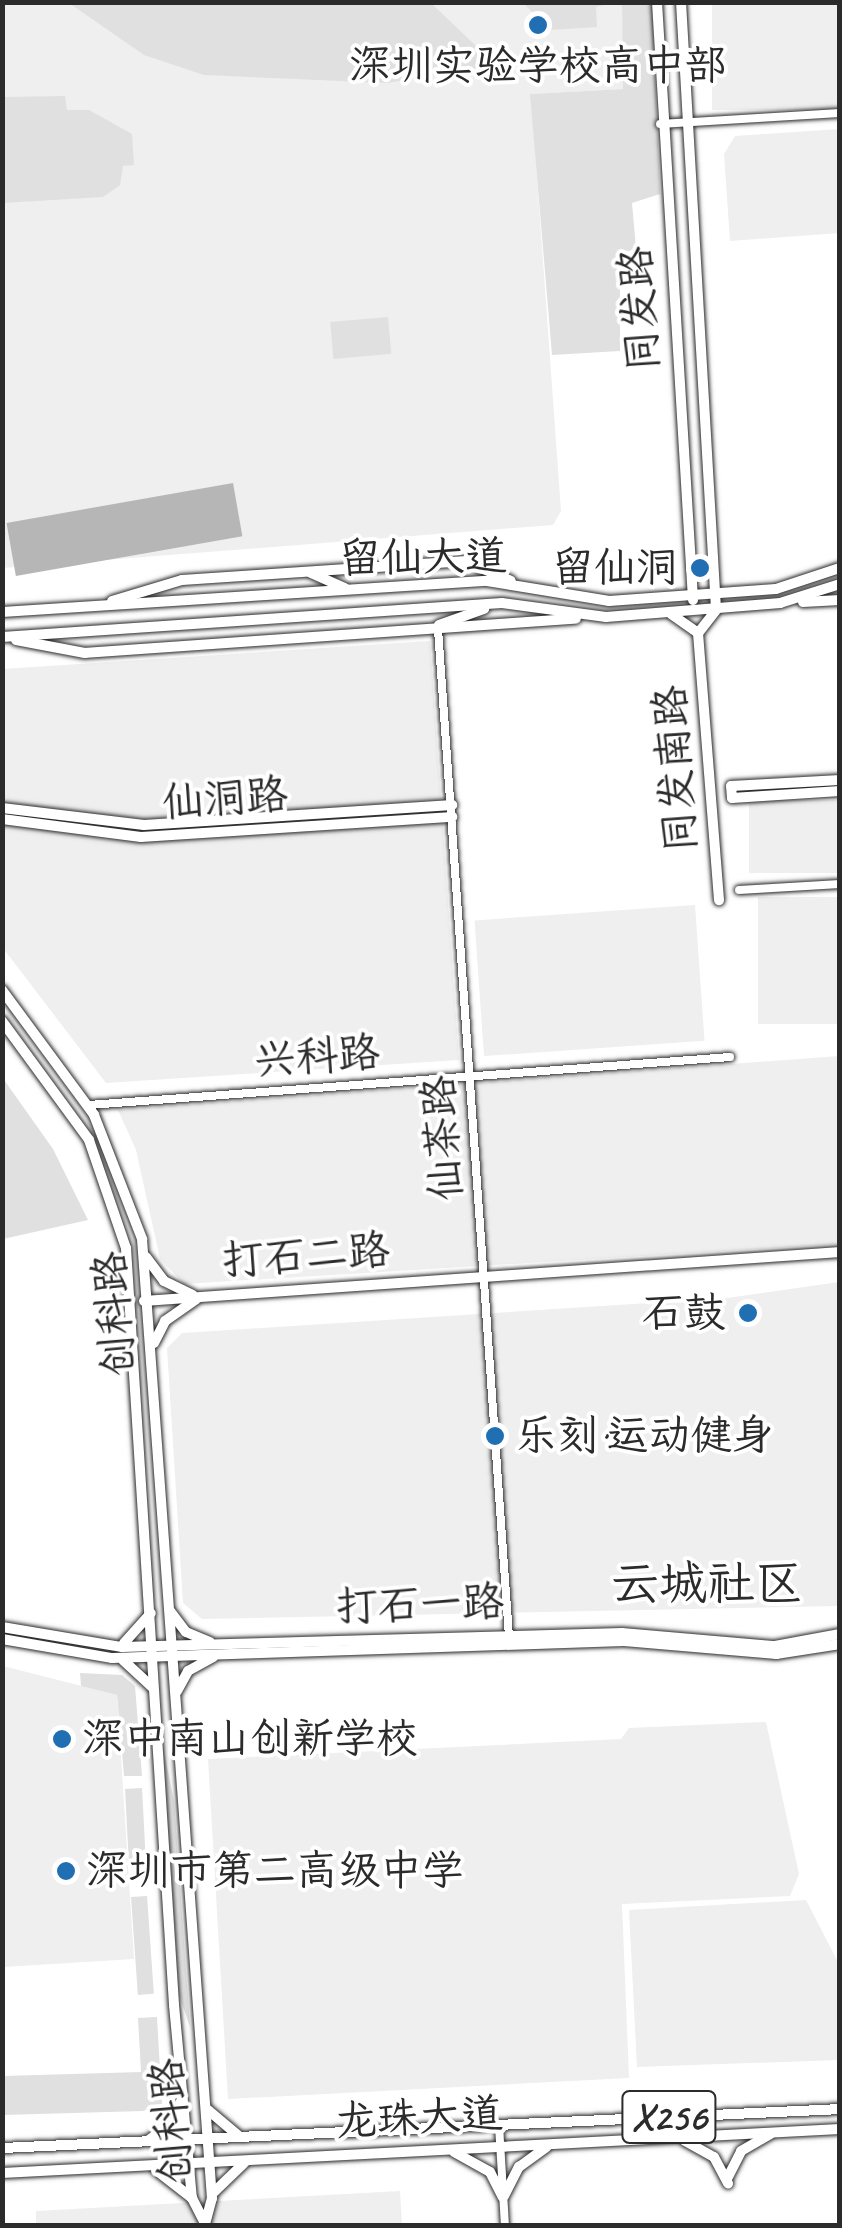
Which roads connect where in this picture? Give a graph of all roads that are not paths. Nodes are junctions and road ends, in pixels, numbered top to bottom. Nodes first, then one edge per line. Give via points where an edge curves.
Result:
1 (657, 2) edge
2 (681, 2) edge
3 (840, 113) edge
4 (684, 123) junction
5 (660, 124) junction
6 (840, 568) edge
7 (304, 572) junction
8 (840, 584) edge
9 (520, 586) junction
10 (356, 590) junction
11 (715, 594) junction
12 (692, 596) junction
13 (840, 600) edge
14 (506, 603) junction
15 (768, 605) junction
16 (86, 607) junction
17 (717, 609) junction
18 (693, 610) junction
19 (2, 612) edge
20 (666, 612) junction
21 (606, 617) junction
22 (438, 629) junction
23 (418, 630) junction
24 (698, 633) junction
25 (4, 636) edge
26 (840, 780) edge
27 (840, 791) edge
28 (2, 808) edge
29 (452, 811) junction
30 (2, 821) edge
31 (840, 884) edge
32 (739, 890) dead end
33 (719, 900) dead end
34 (2, 990) edge
35 (2, 1021) edge
36 (730, 1058) dead end
37 (469, 1076) junction
38 (89, 1105) junction
39 (840, 1252) edge
40 (144, 1253) junction
41 (483, 1275) junction
42 (199, 1297) junction
43 (148, 1301) junction
44 (133, 1302) junction
45 (152, 1349) junction
46 (153, 1602) junction
47 (167, 1604) junction
48 (2, 1627) edge
49 (840, 1634) edge
50 (2, 1639) edge
51 (509, 1639) junction
52 (840, 1644) edge
53 (221, 1645) junction
54 (171, 1651) junction
55 (110, 1652) junction
56 (155, 1652) junction
57 (202, 1654) junction
58 (155, 1693) junction
59 (175, 1701) junction
60 (178, 1742) junction
61 (157, 1744) junction
62 (197, 2030) junction
63 (178, 2032) junction
64 (182, 2096) junction
65 (206, 2105) junction
66 (840, 2109) edge
67 (498, 2124) junction
68 (840, 2129) edge
69 (773, 2132) junction
70 (674, 2138) junction
71 (250, 2140) junction
72 (208, 2141) junction
73 (189, 2142) junction
74 (134, 2143) junction
75 (554, 2144) junction
76 (500, 2146) junction
77 (2, 2148) edge
78 (443, 2149) junction
79 (254, 2160) junction
80 (210, 2163) junction
81 (190, 2164) junction
82 (145, 2167) junction
83 (2, 2173) edge
84 (504, 2197) junction
85 (192, 2198) junction
86 (212, 2198) junction
87 (505, 2226) edge

1 - 5 main road, 同发路
2 - 4 main road, 同发路
3 - 4 street
4 - 5 street
4 - 11 main road, 同发路
5 - 12 main road, 同发路
6 - 11 main road, 留仙大道 via 784,588
7 - 9 main road via 466,561
7 - 10 main road
7 - 16 main road via 182,580
8 - 15 main road, 留仙大道
9 - 10 main road, 留仙大道
9 - 12 main road, 留仙大道 via 598,602
10 - 16 main road, 留仙大道
11 - 12 main road, 留仙大道
11 - 17 main road, 同发路
12 - 18 main road, 同发路
13 - 15 main road
14 - 21 main road, 留仙大道
14 - 23 main road
14 - 25 main road, 留仙大道
15 - 17 main road, 留仙大道
16 - 19 main road, 留仙大道
17 - 18 main road, 留仙大道
17 - 24 main road
18 - 20 main road, 留仙大道
20 - 21 main road, 留仙大道
20 - 24 main road
21 - 22 main road
22 - 23 main road
22 - 29 street, 仙茶路
23 - 25 main road via 86,653
24 - 33 main road, 同发南路
26 - 27 main road via 732,792
28 - 29 main road, 仙洞路 via 144,825
29 - 30 main road, 仙洞路 via 141,837
29 - 37 street, 仙茶路
31 - 32 street
34 - 38 main road, 创科路
35 - 44 main road, 创科路 via 70,1108 100,1161 123,1232
36 - 37 street, 兴科路
37 - 38 street, 兴科路
37 - 41 street, 仙茶路
38 - 40 main road, 创科路 via 125,1178
39 - 41 main road, 打石二路
40 - 42 main road via 164,1280
40 - 43 main road, 创科路
41 - 42 main road, 打石二路
41 - 51 street, 仙茶路
42 - 43 main road, 打石二路
42 - 45 main road via 165,1321
43 - 44 main road, 打石二路
43 - 45 main road, 创科路
44 - 46 main road, 创科路
45 - 47 main road, 创科路
46 - 55 main road via 138,1636
46 - 56 main road, 创科路
47 - 53 main road via 181,1628
47 - 54 main road, 创科路
48 - 55 main road, 打石一路
49 - 51 main road, 打石一路 via 775,1646
50 - 55 main road, 打石一路
51 - 52 main road, 打石一路 via 669,1642 776,1654
51 - 53 main road, 打石一路
51 - 57 main road, 打石一路
53 - 54 main road, 打石一路
54 - 56 main road, 打石一路
54 - 57 main road, 打石一路
54 - 59 main road, 创科路
55 - 56 main road, 打石一路
55 - 58 main road via 138,1668
56 - 58 main road, 创科路
57 - 59 main road via 214,1658 188,1671
58 - 61 main road, 创科路
59 - 60 main road, 创科路
60 - 61 main road
60 - 62 main road, 创科路
61 - 63 main road, 创科路
62 - 63 main road
62 - 65 main road, 创科路
63 - 64 main road, 创科路
64 - 73 main road, 创科路
64 - 74 main road via 169,2128
65 - 71 main road via 220,2126
65 - 72 main road, 创科路
66 - 67 main road, 龙珠大道 / X256
67 - 71 main road, 龙珠大道 / X256
67 - 76 street
68 - 69 main road, 龙珠大道 / X256
69 - 70 main road, 龙珠大道 / X256
69 - 70 main road via 734,2159 728,2183 714,2157
70 - 75 main road, 龙珠大道 / X256
71 - 72 main road, 龙珠大道 / X256
72 - 73 main road, 龙珠大道 / X256
72 - 80 main road, 创科路
73 - 74 main road, 龙珠大道 / X256
73 - 81 main road, 创科路
74 - 77 main road, 龙珠大道 / X256
75 - 76 main road, 龙珠大道 / X256
75 - 84 main road via 518,2167
76 - 78 main road, 龙珠大道 / X256
76 - 84 street
78 - 79 main road, 龙珠大道 / X256
78 - 84 main road via 481,2165
79 - 80 main road, 龙珠大道 / X256
79 - 86 main road via 227,2173
80 - 81 main road, 龙珠大道 / X256
80 - 86 main road, 创科路
81 - 82 main road, 龙珠大道 / X256
81 - 85 main road, 创科路
82 - 83 main road, 龙珠大道 / X256
82 - 85 main road via 172,2176
84 - 87 street
85 - 86 main road, 创科路 via 205,2225

